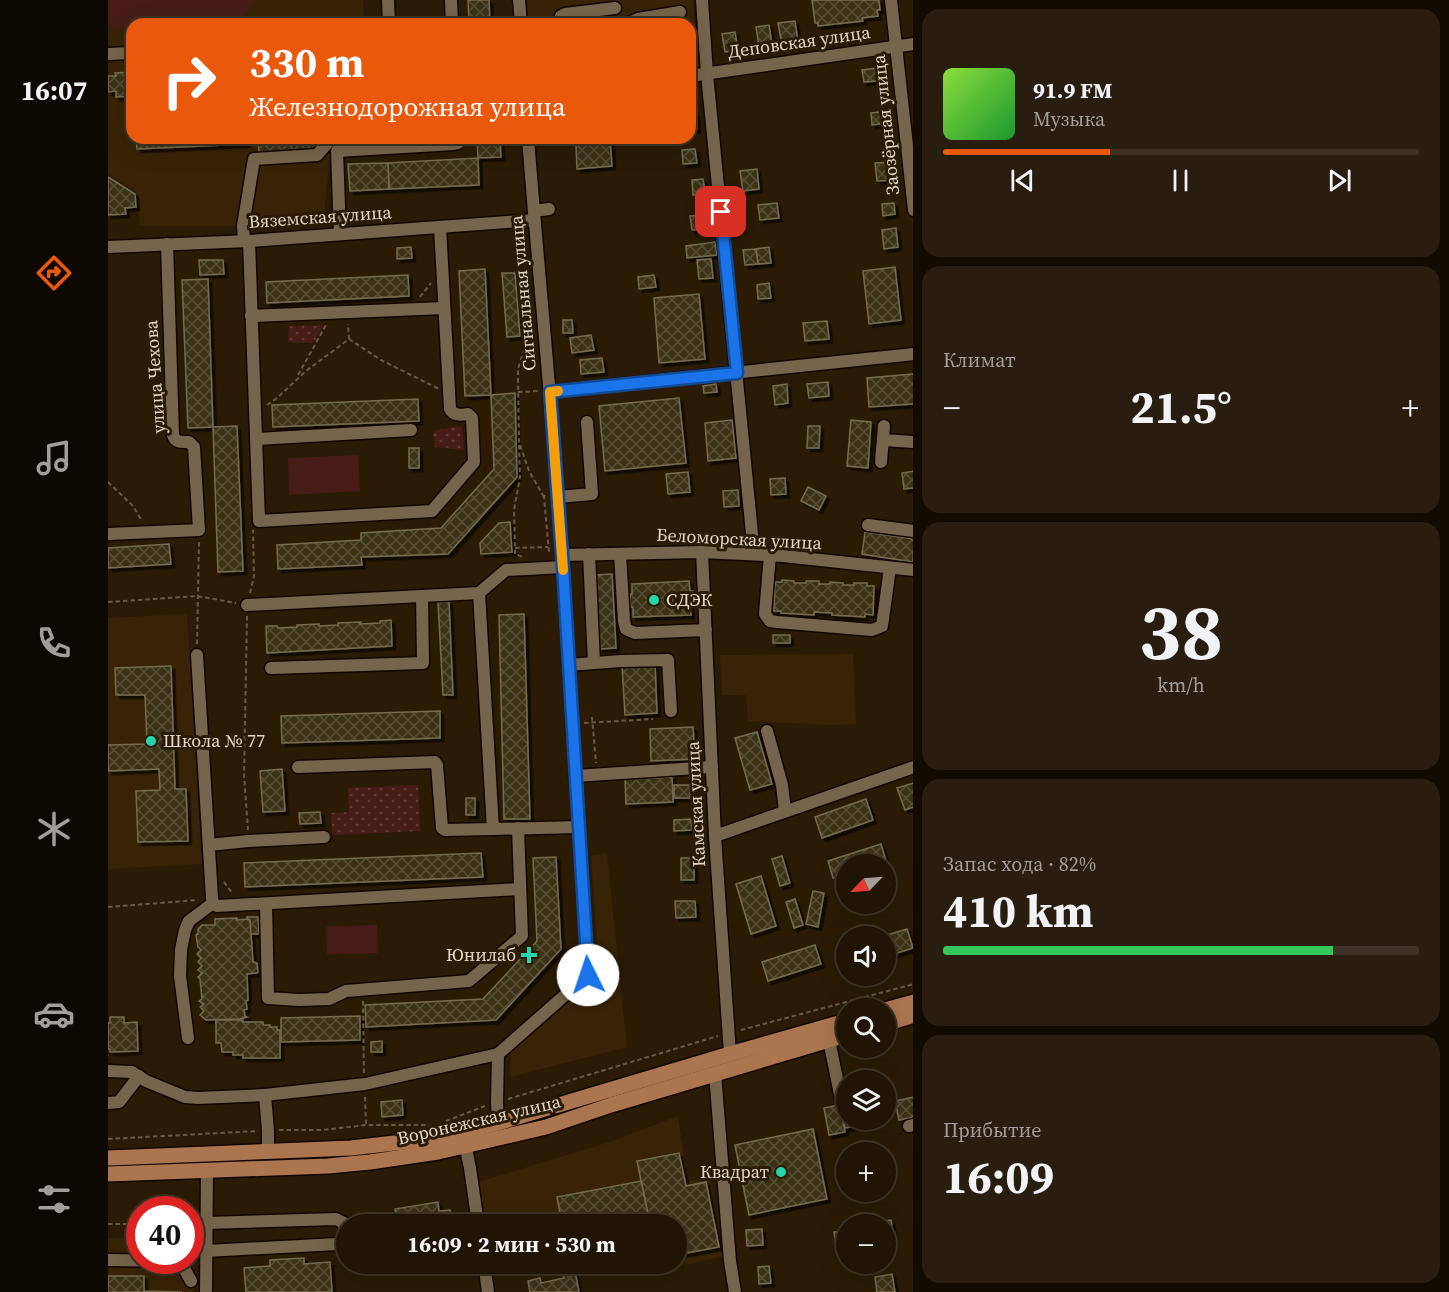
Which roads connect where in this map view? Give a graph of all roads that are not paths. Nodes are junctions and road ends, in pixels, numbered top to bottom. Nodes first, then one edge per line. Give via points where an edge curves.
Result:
1 (388, 0) edge
2 (451, 0) edge
3 (528, 0) edge
4 (702, 0) edge
5 (891, 0) edge
6 (520, 5) edge
7 (615, 9) dead end
8 (680, 12) dead end
9 (389, 18) edge
10 (452, 18) edge
11 (561, 18) edge
12 (644, 18) edge
13 (913, 44) edge
14 (896, 46) junction
15 (126, 53) edge
16 (108, 54) edge
17 (707, 74) junction
18 (696, 75) edge
19 (327, 144) edge
20 (454, 144) edge
21 (528, 144) edge
22 (913, 201) edge
23 (549, 209) dead end
24 (534, 215) junction
25 (440, 227) junction
26 (340, 234) junction
27 (246, 241) junction
28 (167, 244) junction
29 (108, 247) edge
30 (444, 308) junction
31 (252, 316) junction
32 (913, 354) edge
33 (737, 373) junction
34 (547, 392) junction
35 (587, 422) dead end
36 (884, 426) dead end
37 (411, 430) dead end
38 (257, 439) junction
39 (883, 440) junction
40 (913, 442) edge
41 (881, 462) dead end
42 (558, 497) junction
43 (868, 525) dead end
44 (913, 531) edge
45 (108, 534) edge
46 (702, 552) junction
47 (589, 554) junction
48 (620, 554) junction
49 (754, 554) junction
50 (771, 555) junction
51 (562, 561) junction
52 (890, 568) junction
53 (913, 570) edge
54 (479, 593) junction
55 (422, 596) junction
56 (248, 605) road end
57 (706, 630) junction
58 (197, 655) road end
59 (594, 663) junction
60 (568, 664) junction
61 (271, 668) dead end
62 (671, 711) dead end
63 (767, 731) dead end
64 (298, 767) dead end
65 (712, 767) junction
66 (913, 767) edge
67 (575, 776) junction
68 (785, 811) junction
69 (579, 827) junction
70 (518, 828) junction
71 (493, 829) junction
72 (715, 836) junction
73 (324, 837) dead end
74 (209, 845) junction
75 (520, 889) junction
76 (213, 901) junction
77 (266, 904) junction
78 (913, 1002) edge
79 (896, 1007) edge
80 (913, 1015) edge
81 (896, 1021) edge
82 (836, 1024) edge
83 (188, 1038) dead end
84 (836, 1038) edge
85 (829, 1040) junction
86 (498, 1054) junction
87 (730, 1054) junction
88 (108, 1071) edge
89 (715, 1073) junction
90 (836, 1074) edge
91 (139, 1076) junction
92 (265, 1095) junction
93 (108, 1103) edge
94 (498, 1123) junction
95 (464, 1140) junction
96 (268, 1151) junction
97 (108, 1158) edge
98 (207, 1170) junction
99 (108, 1174) edge
100 (476, 1214) edge
101 (206, 1223) junction
102 (206, 1251) junction
103 (108, 1260) edge
104 (486, 1274) edge
105 (191, 1281) dead end
106 (206, 1292) edge
107 (488, 1292) edge
108 (735, 1292) edge

1 - 9 street
2 - 10 street
3 - 6 street
4 - 17 street
5 - 14 street, Заозёрная улица
7 - 11 street via 565,14
8 - 12 street
13 - 14 street, Деповская улица
14 - 17 street, Деповская улица
14 - 22 street, Заозёрная улица
15 - 16 street
17 - 18 street, Деповская улица
17 - 33 street
19 - 27 street via 317,155 254,159 243,226
20 - 26 street via 337,151
21 - 24 street, Сигнальная улица
23 - 24 street, Вяземская улица
24 - 25 street, Вяземская улица
24 - 34 street, Сигнальная улица
25 - 26 street, Вяземская улица
25 - 30 street
26 - 27 street, Вяземская улица
27 - 28 street, Вяземская улица
27 - 31 street
28 - 29 street, Вяземская улица
28 - 45 street, улица Чехова via 173,435 177,441 189,442 194,447 199,530
30 - 31 street
30 - 38 street via 450,409 453,414 468,414 472,418 474,462 432,511 259,521
31 - 38 street
32 - 33 street
33 - 34 street
33 - 49 street
34 - 42 street, Сигнальная улица
35 - 42 street via 592,494
36 - 39 street
37 - 38 street
39 - 40 street
39 - 41 street
42 - 51 street, Сигнальная улица
43 - 44 street
46 - 48 street, Беломорская улица
46 - 49 street, Беломорская улица
46 - 57 street, Камская улица
47 - 48 street, Беломорская улица
47 - 51 street, Беломорская улица
47 - 59 street
48 - 57 street via 626,629 635,633
49 - 50 street, Беломорская улица
50 - 52 street, Беломорская улица
50 - 52 street via 765,614 770,621 777,622 872,630 882,626
51 - 54 street, Беломорская улица via 506,570
51 - 60 street, Сигнальная улица
52 - 53 street, Беломорская улица
54 - 55 street
54 - 71 street
55 - 56 street
55 - 61 street via 423,663
57 - 65 street, Камская улица
58 - 74 street
59 - 60 street
59 - 62 street via 668,660
60 - 67 street, Сигнальная улица
63 - 68 street
64 - 71 street via 435,762 442,828
65 - 67 street
65 - 72 street, Камская улица
66 - 68 street
67 - 69 street, Сигнальная улица
68 - 72 street
69 - 70 street
69 - 86 street, Сигнальная улица via 588,975
70 - 71 street
70 - 75 street
72 - 87 street, Камская улица
73 - 74 street
74 - 76 street
75 - 77 street
75 - 77 street via 522,936 470,981 346,991 329,999 268,998
76 - 77 street via 220,907
76 - 83 street via 189,921 185,930 180,976
78 - 79 main road
80 - 81 main road
82 - 87 main road, Воронежская улица
84 - 85 main road, Воронежская улица
85 - 89 main road, Воронежская улица
85 - 90 street
86 - 92 street via 364,1084
86 - 94 street
87 - 94 main road, Воронежская улица
88 - 91 street
89 - 95 main road, Воронежская улица via 546,1127
89 - 108 street
91 - 92 street via 185,1097
91 - 93 street via 119,1102
92 - 96 street
94 - 95 main road, Воронежская улица
95 - 96 main road, Воронежская улица
95 - 98 main road, Воронежская улица via 426,1154 370,1162
95 - 100 street
96 - 97 main road, Воронежская улица
98 - 99 main road, Воронежская улица
98 - 101 street
101 - 102 street
101 - 102 street via 336,1219 344,1223 345,1234 337,1244
102 - 106 street
103 - 105 street via 180,1261
104 - 107 street

